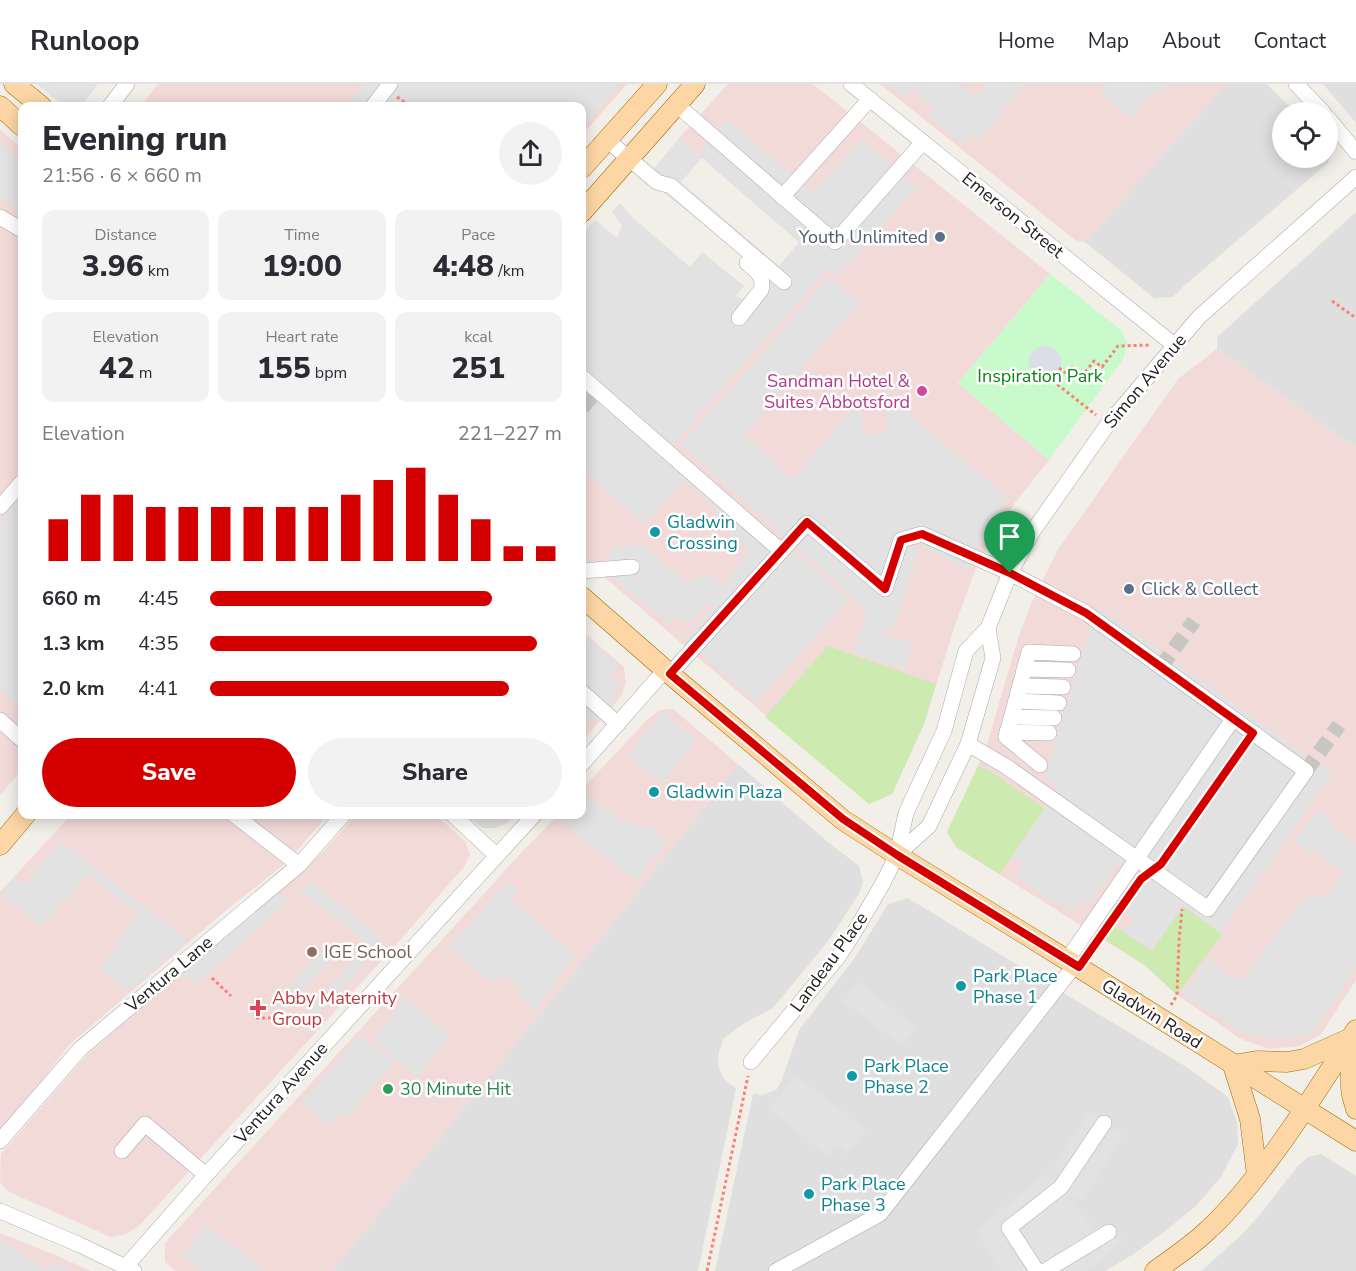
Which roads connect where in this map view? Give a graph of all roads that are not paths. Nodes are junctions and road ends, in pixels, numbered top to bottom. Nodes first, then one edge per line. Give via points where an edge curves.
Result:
1 (14, 84) edge
2 (127, 84) edge
3 (657, 84) edge
4 (696, 84) edge
5 (851, 84) edge
6 (1296, 84) edge
7 (392, 89) edge
8 (870, 99) junction
9 (36, 102) edge
10 (113, 102) edge
11 (377, 102) edge
12 (1313, 102) edge
13 (677, 105) junction
14 (0, 106) edge
15 (18, 122) edge
16 (1338, 130) edge
17 (607, 140) junction
18 (923, 142) junction
19 (1356, 152) edge
20 (630, 159) junction
21 (586, 164) edge
22 (1356, 177) edge
23 (657, 182) junction
24 (782, 196) junction
25 (586, 208) edge
26 (0, 217) edge
27 (18, 228) edge
28 (784, 282) dead end
29 (739, 318) dead end
30 (1174, 345) junction
31 (586, 380) edge
32 (18, 487) edge
33 (0, 507) edge
34 (781, 551) junction
35 (632, 567) dead end
36 (586, 571) edge
37 (1010, 573) junction
38 (586, 601) edge
39 (988, 628) junction
40 (1073, 654) dead end
41 (1024, 669) junction
42 (1068, 670) dead end
43 (667, 672) junction
44 (1020, 686) junction
45 (1063, 687) dead end
46 (586, 696) edge
47 (1016, 701) junction
48 (1059, 703) dead end
49 (1233, 719) junction
50 (0, 720) edge
51 (618, 724) junction
52 (1010, 724) junction
53 (1052, 726) dead end
54 (18, 736) edge
55 (968, 744) junction
56 (586, 760) edge
57 (1040, 765) dead end
58 (22, 819) edge
59 (239, 819) edge
60 (339, 819) edge
61 (457, 819) edge
62 (529, 819) edge
63 (0, 845) edge
64 (496, 855) junction
65 (897, 855) junction
66 (1137, 859) junction
67 (298, 865) junction
68 (1071, 962) junction
69 (1353, 1034) edge
70 (751, 1062) road end
71 (1233, 1065) junction
72 (1356, 1109) edge
73 (1305, 1110) junction
74 (1104, 1123) dead end
75 (0, 1141) edge
76 (1356, 1142) edge
77 (122, 1151) dead end
78 (1257, 1174) junction
79 (206, 1175) junction
80 (0, 1211) edge
81 (1109, 1232) dead end
82 (130, 1268) edge
83 (776, 1271) edge
84 (1037, 1271) edge
85 (1045, 1271) edge
86 (1155, 1271) edge

1 - 9 main road
2 - 10 street
3 - 17 main road
4 - 13 main road
5 - 8 street, Emerson Street
6 - 12 street
7 - 11 street
8 - 18 street, Emerson Street
8 - 24 street
13 - 20 main road
13 - 24 street
14 - 15 main road
16 - 19 street
17 - 20 street
17 - 21 main road
18 - 24 street via 835,242
18 - 30 street, Emerson Street
20 - 23 street
20 - 25 main road
22 - 30 street, Simon Avenue via 1199,317
23 - 28 street via 671,186
23 - 29 street via 671,199 760,276 761,290
26 - 27 street
30 - 37 street, Simon Avenue via 1108,424 1033,531
31 - 34 street
32 - 33 street
34 - 37 street via 807,522 885,589 901,540 922,534
34 - 43 street
35 - 36 street
37 - 39 street, Simon Avenue
37 - 49 street via 1086,613
38 - 43 main road, Gladwin Road
39 - 55 street via 993,657
39 - 65 street, Simon Avenue via 966,651 944,731 906,813
40 - 41 street via 1029,652
41 - 42 street
41 - 44 street
43 - 51 street
43 - 65 main road, Gladwin Road via 843,819
44 - 45 street
44 - 47 street
46 - 51 street
47 - 48 street
47 - 52 street
49 - 66 street
49 - 66 street via 1306,771 1208,909
50 - 54 street
51 - 56 street
52 - 53 street
52 - 57 street via 1006,737
55 - 65 street via 929,826
55 - 66 street
58 - 63 main road
59 - 67 street
60 - 67 street, Ventura Lane
61 - 64 street
62 - 64 street, Ventura Avenue
64 - 79 street, Ventura Avenue
65 - 68 main road, Gladwin Road
65 - 70 street, Landeau Place via 838,956
66 - 68 street
67 - 75 street, Ventura Lane via 80,1049
68 - 71 main road, Gladwin Road
68 - 83 street via 880,1214
69 - 71 main road via 1305,1059
69 - 72 main road via 1351,1087
69 - 73 main road
71 - 73 main road, Gladwin Road
71 - 78 main road via 1250,1119
73 - 76 main road, Gladwin Road
73 - 78 main road
74 - 84 street via 1061,1187 1009,1228
77 - 79 street via 145,1124
78 - 86 main road via 1210,1229
79 - 82 street, Ventura Avenue
80 - 82 street
81 - 85 street

